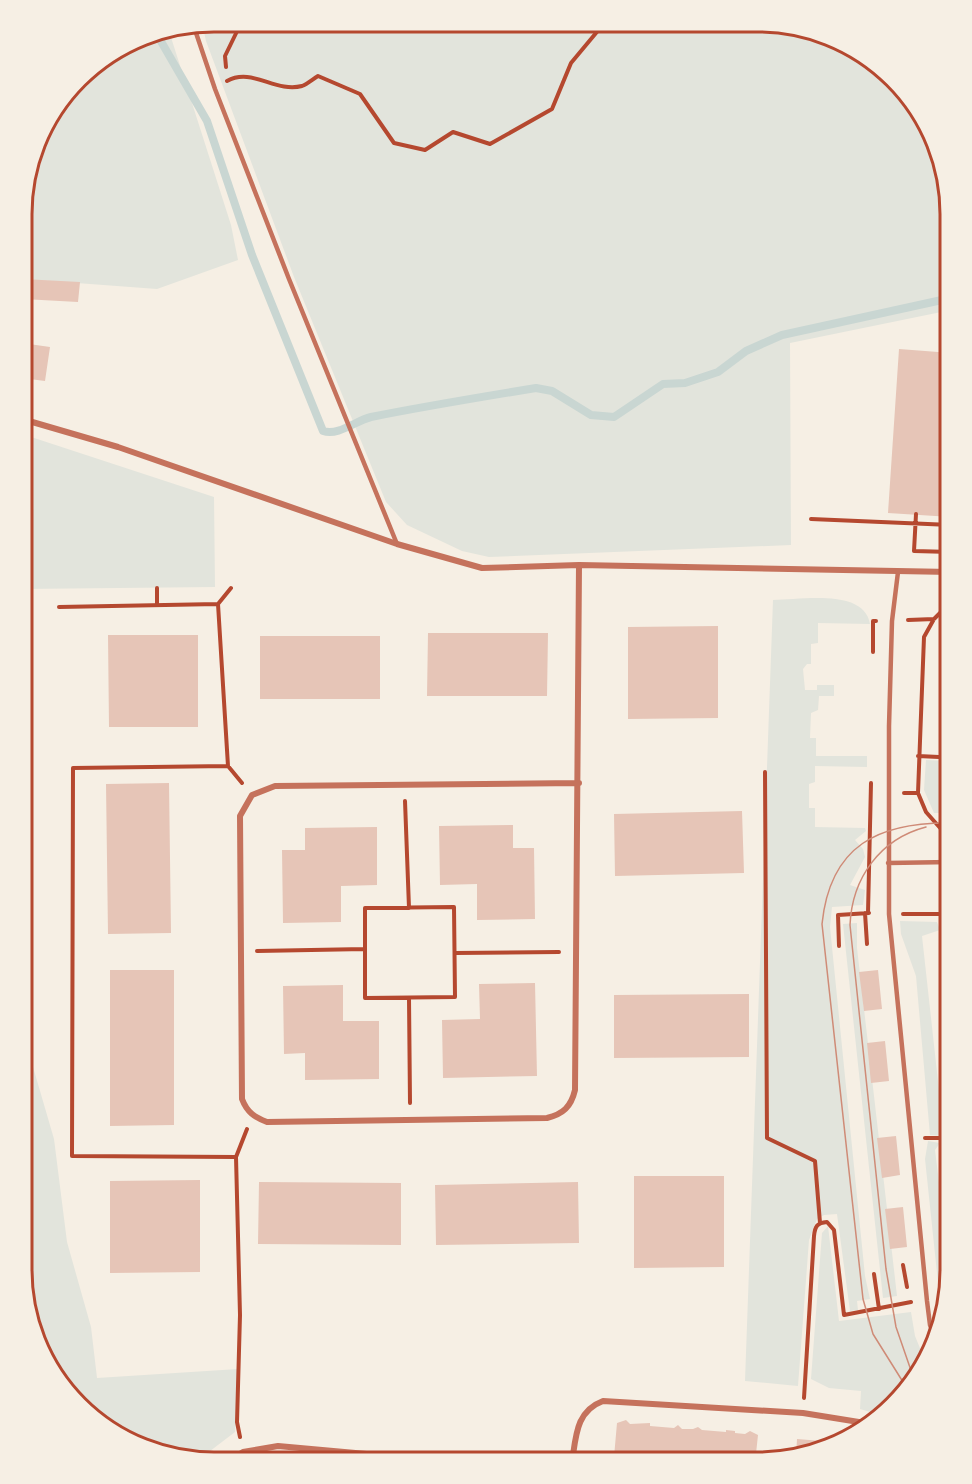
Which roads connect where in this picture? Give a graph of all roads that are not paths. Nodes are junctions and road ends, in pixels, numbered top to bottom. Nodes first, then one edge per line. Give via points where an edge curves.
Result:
1 (196, 33) edge
2 (31, 422) edge
3 (397, 544) junction
4 (579, 565) junction
5 (898, 572) junction
6 (940, 572) edge
7 (579, 783) junction
8 (940, 862) edge
9 (888, 863) junction
10 (931, 1327) edge
11 (859, 1422) edge
12 (243, 1452) edge
13 (344, 1452) edge
14 (574, 1452) edge

1 - 3 lane via 214,89
2 - 3 street via 118,447
3 - 4 street via 482,568
4 - 5 street
4 - 7 street
5 - 6 street
5 - 9 lane via 892,632
7 - 7 street via 575,1090 567,1108 547,1118 267,1122 246,1110 242,1099 240,816 252,795 274,786
8 - 9 lane
9 - 10 lane via 888,914
11 - 14 street via 803,1413 603,1401 591,1405 583,1414
12 - 13 street via 278,1446

